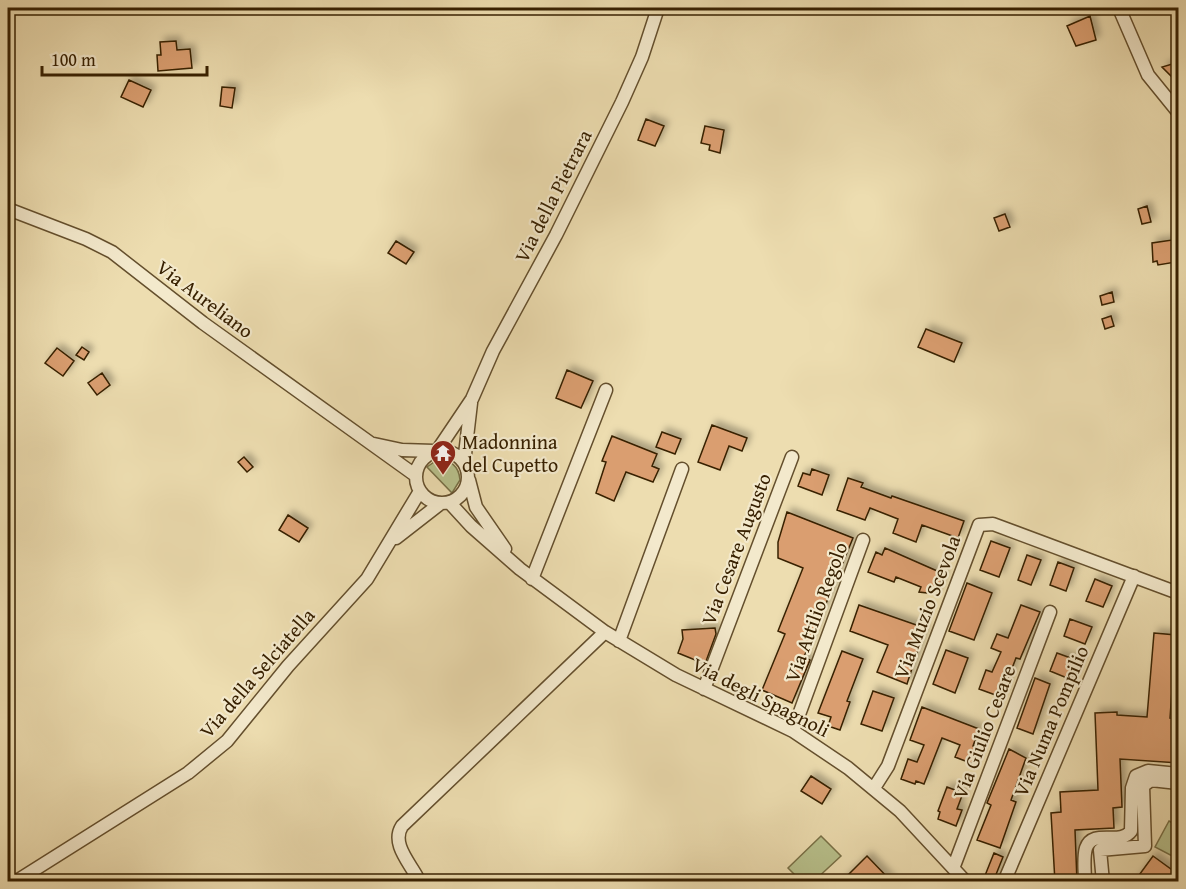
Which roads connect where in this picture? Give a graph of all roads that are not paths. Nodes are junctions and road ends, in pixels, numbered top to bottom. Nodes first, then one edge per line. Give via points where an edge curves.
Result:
1 (658, 8) edge
2 (1119, 8) edge
3 (1179, 112) edge
4 (8, 209) edge
5 (606, 390) dead end
6 (472, 399) junction
7 (368, 442) junction
8 (436, 451) junction
9 (792, 457) dead end
10 (464, 463) junction
11 (681, 469) dead end
12 (415, 475) junction
13 (468, 476) junction
14 (420, 491) junction
15 (445, 502) junction
16 (863, 540) dead end
17 (387, 547) junction
18 (520, 569) junction
19 (1134, 576) junction
20 (532, 579) junction
21 (1179, 593) edge
22 (1050, 612) dead end
23 (605, 632) junction
24 (619, 641) junction
25 (704, 689) junction
26 (793, 732) junction
27 (1179, 774) edge
28 (1179, 783) edge
29 (874, 788) junction
30 (959, 876) edge
31 (417, 877) dead end
32 (15, 882) edge
33 (1004, 882) edge
34 (1085, 882) edge
35 (1102, 882) edge

1 - 6 street, Via della Pietrara via 622,102
2 - 3 street via 1148,75
4 - 7 street, Via Aureliano via 112,252 191,315
5 - 20 street
6 - 8 street, Via della Pietrara
6 - 10 street, Via della Pietrara
7 - 8 street, Via Aureliano via 402,450
7 - 12 street, Via Aureliano
8 - 10 street via 453,453
8 - 12 street via 419,463
9 - 25 street, Via Cesare Augusto
10 - 13 street
11 - 24 street
12 - 14 street
13 - 15 street via 463,492
13 - 18 street via 476,507
14 - 15 street via 428,499
14 - 17 street, Via della Selciatella
15 - 17 street, Via della Selciatella
15 - 18 street
16 - 26 street, Via Attilio Regolo
17 - 32 street, Via della Selciatella via 362,586 216,752
18 - 20 street, Via degli Spagnoli
19 - 21 street
19 - 29 street, Via Muzio Scevola via 993,524 979,525 888,766
19 - 33 street, Via Numa Pompilio
20 - 23 street, Via degli Spagnoli
22 - 30 street, Via Giulio Cesare
23 - 24 street, Via degli Spagnoli
23 - 31 street via 402,826 399,843
24 - 25 street, Via degli Spagnoli
25 - 26 street, Via degli Spagnoli
26 - 29 street, Via degli Spagnoli
27 - 34 street via 1148,771 1136,776 1131,831 1124,837 1090,842
28 - 35 street via 1151,780 1143,786 1145,846 1100,850
29 - 30 street, Via degli Spagnoli

